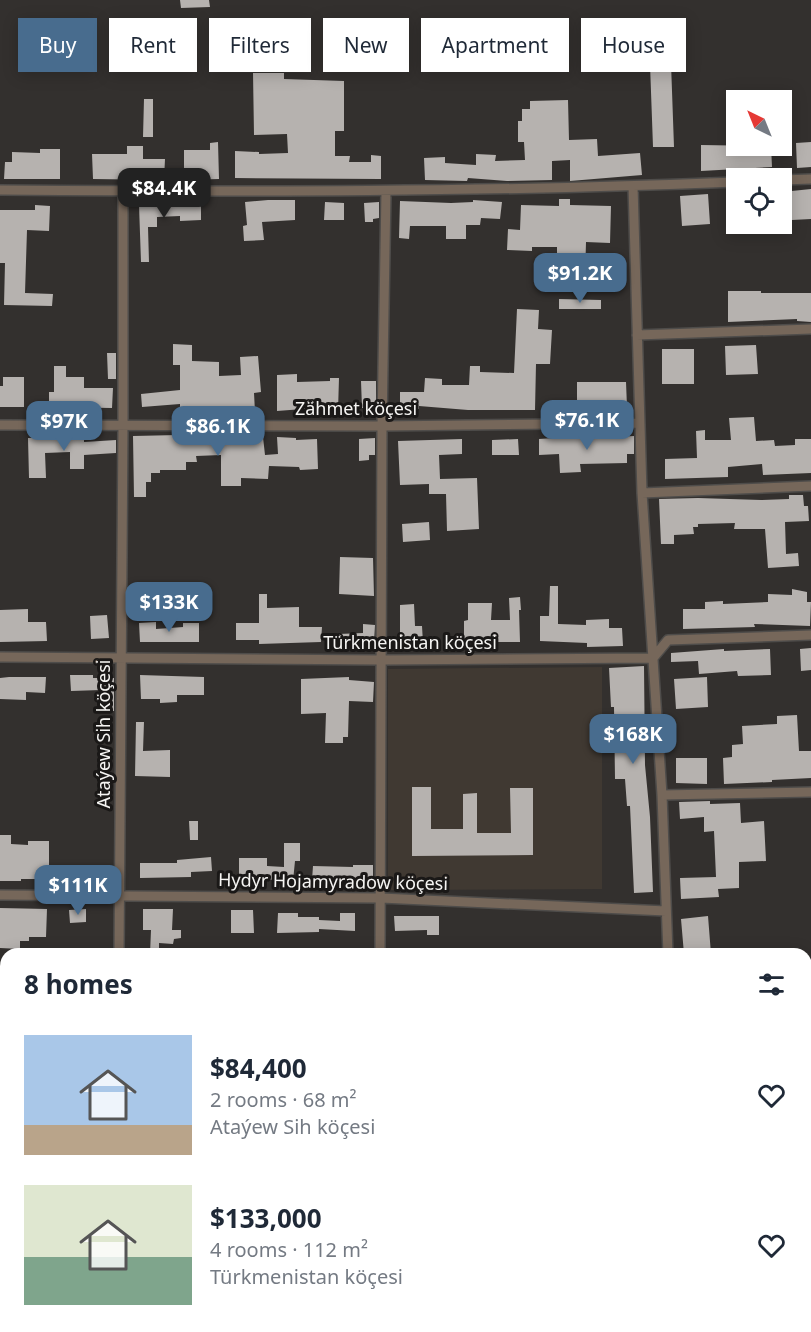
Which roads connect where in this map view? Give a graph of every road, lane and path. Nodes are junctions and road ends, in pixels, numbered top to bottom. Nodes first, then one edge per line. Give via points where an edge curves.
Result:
1 (811, 179) edge
2 (792, 180) edge
3 (726, 182) edge
4 (633, 186) junction
5 (0, 190) edge
6 (123, 191) junction
7 (386, 191) junction
8 (811, 329) edge
9 (637, 335) junction
10 (640, 423) junction
11 (0, 425) edge
12 (123, 425) junction
13 (382, 426) junction
14 (811, 486) edge
15 (642, 493) junction
16 (811, 635) edge
17 (0, 657) edge
18 (121, 657) junction
19 (653, 658) junction
20 (382, 660) junction
21 (811, 792) edge
22 (662, 795) junction
23 (0, 895) edge
24 (119, 896) junction
25 (381, 898) junction
26 (666, 910) junction
27 (118, 948) edge
28 (380, 948) edge
29 (668, 948) edge

1 - 2 street
3 - 4 street
4 - 7 street
4 - 9 street
5 - 6 street
6 - 7 street
6 - 12 street, Ataýew Sih köçesi
7 - 13 street
8 - 9 street
9 - 10 street
10 - 13 street, Zähmet köçesi
10 - 15 street
11 - 12 street, Zähmet köçesi
12 - 13 street, Zähmet köçesi
12 - 18 street, Ataýew Sih köçesi
13 - 20 street
14 - 15 street
15 - 19 street
16 - 19 street via 668,640
17 - 18 street, Türkmenistan köçesi
18 - 20 street, Türkmenistan köçesi
18 - 24 street, Ataýew Sih köçesi
19 - 20 street, Türkmenistan köçesi
19 - 22 street
20 - 25 street
21 - 22 street
22 - 26 street
23 - 24 street, Hydyr Hojamyradow köçesi
24 - 25 street, Hydyr Hojamyradow köçesi
24 - 27 street, Ataýew Sih köçesi
25 - 26 street, Hydyr Hojamyradow köçesi
25 - 28 street
26 - 29 street

